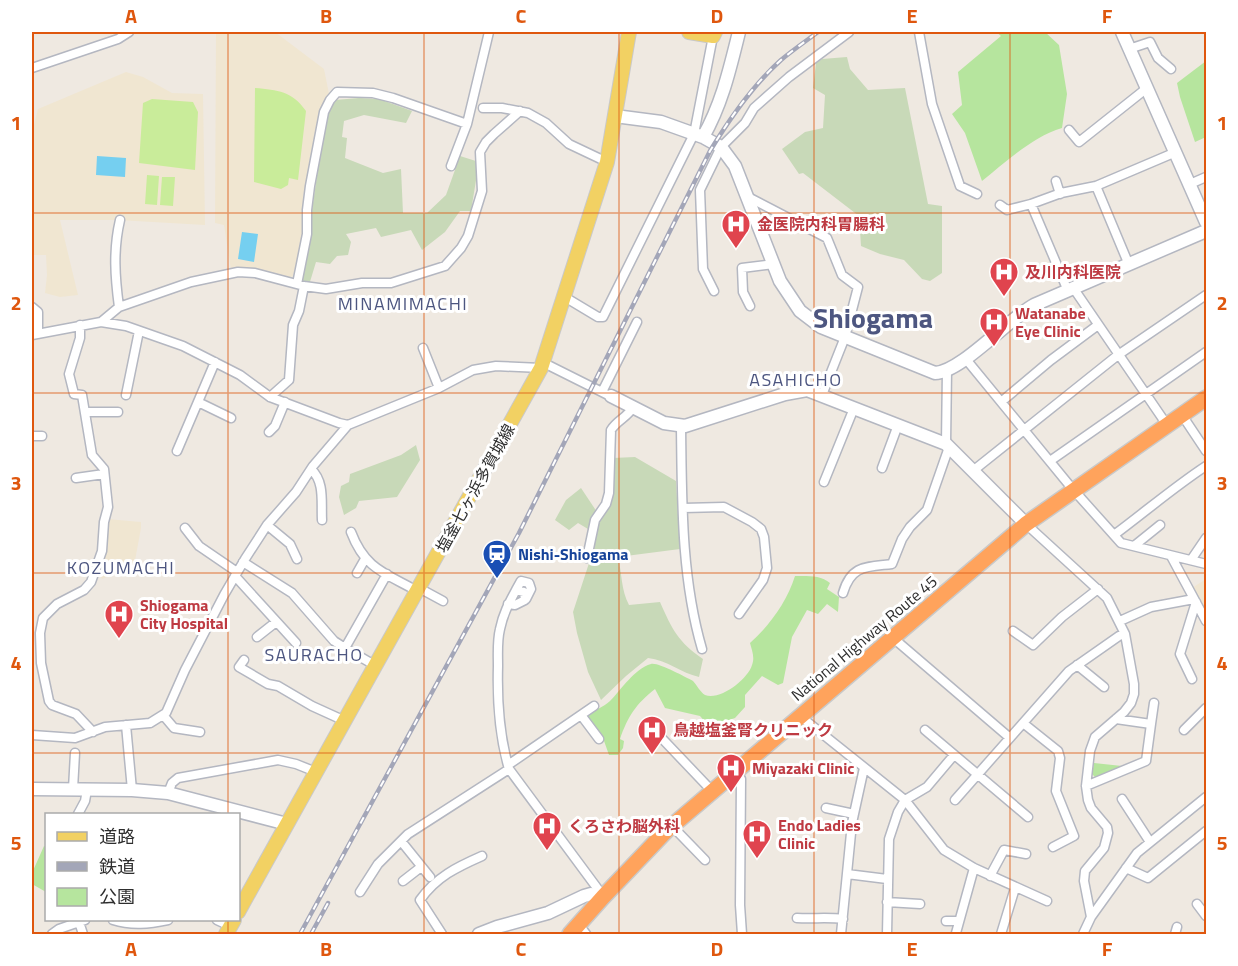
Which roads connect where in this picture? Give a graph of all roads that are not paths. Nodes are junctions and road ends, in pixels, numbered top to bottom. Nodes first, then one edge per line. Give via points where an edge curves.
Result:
1 (129, 32) edge
2 (489, 32) edge
3 (629, 32) edge
4 (689, 32) edge
5 (739, 32) edge
6 (849, 32) edge
7 (919, 32) edge
8 (1122, 32) edge
9 (714, 34) edge
10 (1129, 49) junction
11 (32, 68) edge
12 (1171, 69) dead end
13 (1147, 88) junction
14 (483, 108) dead end
15 (520, 111) junction
16 (615, 116) junction
17 (467, 124) junction
18 (1069, 130) dead end
19 (699, 136) junction
20 (721, 147) junction
21 (1176, 152) junction
22 (607, 162) junction
23 (451, 166) dead end
24 (1206, 177) edge
25 (1056, 180) dead end
26 (1190, 184) junction
27 (1096, 186) junction
28 (977, 194) dead end
29 (1060, 194) junction
30 (748, 198) junction
31 (1031, 204) junction
32 (1000, 205) dead end
33 (120, 220) dead end
34 (1206, 222) edge
35 (1206, 231) edge
36 (774, 264) junction
37 (1129, 265) junction
38 (301, 285) junction
39 (1071, 290) junction
40 (714, 291) dead end
41 (1206, 295) edge
42 (563, 296) junction
43 (750, 306) dead end
44 (32, 307) edge
45 (119, 307) junction
46 (101, 322) junction
47 (637, 322) dead end
48 (80, 325) junction
49 (1098, 325) junction
50 (139, 331) junction
51 (35, 334) edge
52 (845, 337) junction
53 (423, 348) dead end
54 (1206, 352) edge
55 (1118, 355) junction
56 (965, 358) junction
57 (215, 362) junction
58 (539, 366) junction
59 (947, 370) junction
60 (439, 388) junction
61 (1145, 393) junction
62 (607, 394) junction
63 (126, 395) dead end
64 (270, 396) junction
65 (822, 396) junction
66 (1206, 398) edge
67 (198, 402) junction
68 (285, 402) junction
69 (1001, 402) junction
70 (633, 407) junction
71 (854, 408) junction
72 (86, 412) junction
73 (118, 412) dead end
74 (1182, 415) junction
75 (231, 418) dead end
76 (348, 425) junction
77 (898, 425) junction
78 (1167, 425) junction
79 (681, 426) junction
80 (269, 432) dead end
81 (1024, 432) junction
82 (32, 436) edge
83 (42, 436) dead end
84 (947, 446) junction
85 (177, 451) dead end
86 (1206, 452) edge
87 (1050, 461) junction
88 (1206, 466) edge
89 (882, 468) dead end
90 (311, 469) junction
91 (974, 470) junction
92 (104, 474) junction
93 (76, 478) dead end
94 (824, 482) dead end
95 (1074, 490) junction
96 (683, 508) junction
97 (322, 520) dead end
98 (1026, 524) junction
99 (267, 525) junction
100 (1160, 525) dead end
101 (185, 528) dead end
102 (351, 532) dead end
103 (1114, 535) junction
104 (1206, 538) edge
105 (1134, 546) junction
106 (1171, 556) junction
107 (587, 558) dead end
108 (297, 559) dead end
109 (365, 559) junction
110 (1191, 560) junction
111 (243, 562) junction
112 (1206, 564) edge
113 (357, 573) dead end
114 (236, 574) junction
115 (387, 574) junction
116 (418, 590) junction
117 (1098, 590) junction
118 (843, 593) dead end
119 (1195, 600) junction
120 (443, 601) dead end
121 (508, 604) junction
122 (739, 614) dead end
123 (1120, 621) junction
124 (1206, 621) edge
125 (276, 622) junction
126 (1013, 631) dead end
127 (1125, 634) junction
128 (257, 637) dead end
129 (892, 637) junction
130 (296, 643) dead end
131 (345, 648) junction
132 (702, 649) dead end
133 (244, 660) dead end
134 (1077, 664) junction
135 (376, 666) junction
136 (1192, 680) dead end
137 (1104, 687) dead end
138 (1154, 703) dead end
139 (594, 706) dead end
140 (1206, 708) edge
141 (163, 715) junction
142 (581, 715) junction
143 (800, 716) junction
144 (1116, 719) junction
145 (345, 721) junction
146 (1023, 723) junction
147 (1151, 724) junction
148 (126, 725) junction
149 (653, 729) dead end
150 (925, 730) dead end
151 (1184, 730) dead end
152 (93, 732) junction
153 (200, 732) dead end
154 (32, 735) edge
155 (1010, 738) junction
156 (599, 739) dead end
157 (75, 753) dead end
158 (954, 755) junction
159 (509, 767) junction
160 (864, 768) junction
161 (736, 771) junction
162 (316, 772) junction
163 (978, 775) junction
164 (1086, 786) junction
165 (32, 789) edge
166 (73, 789) junction
167 (87, 790) junction
168 (132, 790) junction
169 (712, 791) junction
170 (168, 793) junction
171 (1122, 799) dead end
172 (905, 800) junction
173 (955, 800) dead end
174 (1205, 802) edge
175 (826, 808) dead end
176 (79, 813) edge
177 (854, 814) junction
178 (1028, 817) dead end
179 (287, 824) junction
180 (672, 826) junction
181 (1206, 831) edge
182 (401, 841) junction
183 (1150, 842) junction
184 (1053, 847) dead end
185 (1026, 854) dead end
186 (482, 856) dead end
187 (705, 860) dead end
188 (421, 867) junction
189 (974, 868) junction
190 (1126, 868) junction
191 (847, 874) junction
192 (990, 876) junction
193 (430, 877) dead end
194 (887, 879) junction
195 (403, 881) dead end
196 (1015, 888) junction
197 (360, 892) dead end
198 (603, 897) junction
199 (1047, 901) dead end
200 (887, 902) junction
201 (920, 904) dead end
202 (1197, 904) dead end
203 (240, 908) edge
204 (1206, 916) edge
205 (1091, 917) junction
206 (798, 918) dead end
207 (843, 919) junction
208 (76, 921) edge
209 (118, 921) edge
210 (164, 921) edge
211 (946, 921) dead end
212 (959, 921) junction
213 (579, 931) edge
214 (956, 933) dead end
215 (52, 934) edge
216 (83, 934) edge
217 (442, 934) edge
218 (479, 934) edge
219 (742, 934) edge
220 (841, 934) edge
221 (886, 934) edge
222 (1001, 934) edge
223 (1083, 934) edge

1 - 11 street
2 - 17 street
3 - 16 main road, 塩釜七ヶ浜多賀城線
4 - 9 main road
5 - 19 street via 719,105
6 - 20 street via 789,76 754,108
7 - 28 street via 932,102 960,186
8 - 10 street
9 - 19 street
10 - 12 street via 1150,42 1158,58
10 - 13 street
13 - 18 street via 1079,142
13 - 21 street
14 - 15 street
15 - 22 street via 546,123 568,144
15 - 38 street via 480,152 482,190 468,236 445,266 391,283 327,289
16 - 19 street via 661,122
16 - 22 main road, 塩釜七ヶ浜多賀城線
17 - 23 street
17 - 38 street via 373,93 337,92 324,112 310,186
19 - 20 street
19 - 42 street via 603,317
20 - 30 street via 735,166
20 - 40 street via 700,190 703,269
21 - 26 street
21 - 27 street
22 - 42 main road, 塩釜七ヶ浜多賀城線
24 - 26 street
25 - 29 street
26 - 34 street
27 - 29 street
27 - 37 street
29 - 31 street
30 - 36 street
30 - 52 street via 827,238 842,275 858,286
31 - 32 street via 1007,210
31 - 39 street
33 - 45 street via 115,246
35 - 37 street
36 - 43 street via 742,268 743,292
36 - 52 street via 800,311 821,327
37 - 39 street
38 - 45 street via 238,272 191,282
38 - 64 street via 289,380
39 - 49 street
39 - 56 street via 1019,314
41 - 55 street
42 - 58 main road, 塩釜七ヶ浜多賀城線
44 - 51 street via 38,312
45 - 46 street
46 - 48 street
46 - 50 street
47 - 62 street
48 - 51 street
48 - 72 street via 70,378 74,394 82,395
49 - 55 street
49 - 69 street
50 - 57 street
50 - 63 street
52 - 59 street via 930,372
52 - 65 street
53 - 60 street
54 - 61 street
55 - 61 street
55 - 81 street
56 - 59 street
56 - 69 street
57 - 64 street
57 - 67 street
58 - 60 street via 473,369
58 - 62 street
58 - 116 main road, 塩釜七ヶ浜多賀城線
59 - 84 street
60 - 76 street
61 - 78 street
61 - 87 street
62 - 70 street
64 - 68 street
65 - 71 street
65 - 79 street via 801,390
66 - 74 highway, National Highway Route 45
67 - 75 street
67 - 85 street
68 - 76 street
68 - 80 street
69 - 81 street
70 - 79 street via 664,423
70 - 107 street via 611,430 609,493 595,520
71 - 77 street
71 - 94 street
72 - 73 street
72 - 92 street via 92,455
74 - 78 highway, National Highway Route 45
74 - 86 street
76 - 90 street
77 - 84 street
77 - 89 street
78 - 95 highway, National Highway Route 45
79 - 96 street
81 - 87 street
81 - 91 street
82 - 83 street
84 - 91 street
84 - 118 street via 927,510 902,539 892,564 859,569 847,580
87 - 95 street
88 - 103 street
90 - 97 street via 322,494
90 - 99 street
91 - 98 street
92 - 93 street
92 - 152 street via 108,507 102,552 91,582 84,591 51,609 43,618 40,633 49,701 76,714
95 - 98 highway, National Highway Route 45
95 - 103 street
96 - 122 street via 724,507 761,529 767,568
96 - 132 street via 693,620
98 - 117 street
98 - 129 highway, National Highway Route 45
99 - 108 street via 290,544
99 - 111 street
100 - 105 street
101 - 114 street via 199,546
102 - 109 street
103 - 105 street via 1121,543
104 - 110 street
105 - 106 street
106 - 110 street
106 - 119 street
109 - 113 street
109 - 115 street
110 - 112 street
111 - 114 street
111 - 131 street via 292,593 334,641
114 - 125 street
114 - 141 street
115 - 116 street
115 - 131 street
116 - 120 street
116 - 135 main road, 塩釜七ヶ浜多賀城線
117 - 123 street
117 - 126 street via 1030,648
119 - 123 street via 1151,607
119 - 124 street
119 - 136 street via 1180,654
121 - 121 street via 516,590 525,592 525,600
121 - 159 street via 499,630 498,688 501,734
123 - 127 street
125 - 128 street
125 - 130 street
127 - 134 street
127 - 144 street via 1134,694
129 - 143 highway, National Highway Route 45
129 - 155 street
131 - 135 street
133 - 145 street via 239,667
134 - 137 street
134 - 146 street
135 - 145 main road, 塩釜七ヶ浜多賀城線
138 - 147 street
139 - 142 street
140 - 151 street
141 - 148 street via 150,723
141 - 153 street via 174,728
142 - 156 street
142 - 159 street
143 - 160 street
143 - 161 highway, National Highway Route 45
144 - 147 street
144 - 164 street via 1091,745
145 - 162 main road, 塩釜七ヶ浜多賀城線
146 - 155 street
146 - 184 street via 1058,751 1060,758 1056,791 1074,836
147 - 164 street via 1146,760
148 - 152 street
148 - 168 street
149 - 169 street
150 - 158 street
152 - 154 street via 75,738
155 - 163 street
157 - 166 street
158 - 163 street
158 - 172 street via 927,787
159 - 182 street
159 - 198 street
160 - 172 street
160 - 177 street
161 - 169 highway, National Highway Route 45
161 - 219 street via 741,779
162 - 170 street via 278,760 178,778
162 - 179 main road, 塩釜七ヶ浜多賀城線
163 - 173 street
163 - 178 street
164 - 205 street via 1091,808 1108,833 1104,848 1085,871
165 - 166 street
166 - 167 street
167 - 168 street
167 - 176 street
168 - 170 street
169 - 180 highway, National Highway Route 45
170 - 179 street
171 - 183 street
172 - 189 street via 944,850
172 - 194 street via 889,839
174 - 183 street
175 - 177 street
177 - 191 street
179 - 203 main road, 塩釜七ヶ浜多賀城線
180 - 187 street
180 - 198 highway, National Highway Route 45
181 - 190 street via 1148,878
182 - 188 street
182 - 197 street via 378,864
183 - 190 street
185 - 192 street via 1004,850
186 - 217 street via 442,876 420,900
188 - 193 street
188 - 195 street
189 - 192 street
189 - 212 street
190 - 205 street
191 - 194 street
191 - 207 street
192 - 196 street
194 - 200 street
196 - 199 street
196 - 222 street
198 - 213 highway, National Highway Route 45
198 - 218 street via 591,894 548,913
200 - 201 street
200 - 221 street
202 - 204 street
205 - 223 street
206 - 207 street
207 - 220 street
208 - 215 street
208 - 216 street
209 - 210 street
211 - 212 street
212 - 214 street

